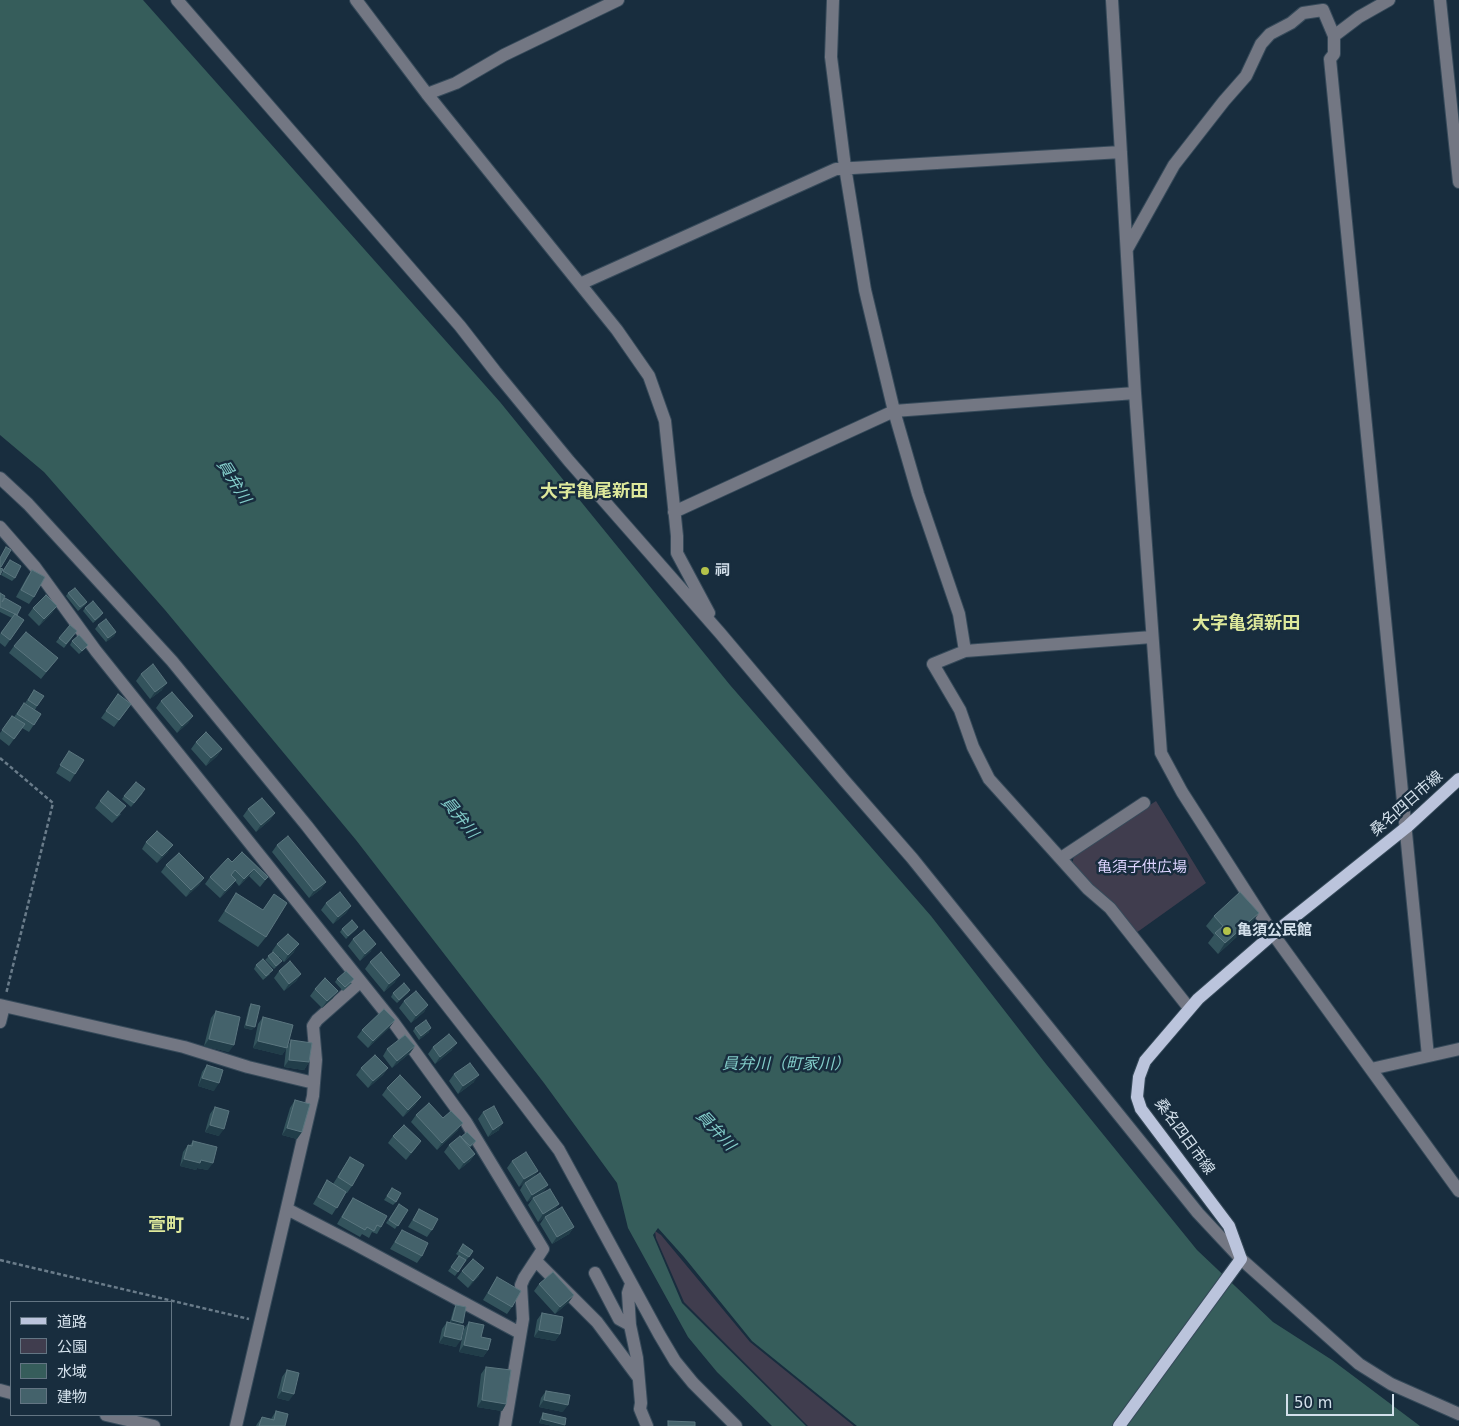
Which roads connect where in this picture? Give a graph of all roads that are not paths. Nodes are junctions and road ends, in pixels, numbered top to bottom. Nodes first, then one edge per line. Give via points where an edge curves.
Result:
1 (177, 0) edge
2 (356, 0) edge
3 (618, 0) edge
4 (833, 0) edge
5 (1112, 0) edge
6 (1389, 0) edge
7 (1440, 0) edge
8 (1334, 36) junction
9 (427, 94) junction
10 (1121, 152) junction
11 (845, 167) junction
12 (1459, 182) edge
13 (1127, 249) junction
14 (580, 284) junction
15 (1135, 393) junction
16 (894, 411) junction
17 (0, 478) edge
18 (674, 512) junction
19 (0, 526) edge
20 (720, 633) junction
21 (1152, 637) junction
22 (965, 651) junction
23 (1459, 780) edge
24 (1144, 803) dead end
25 (1405, 828) junction
26 (1061, 858) junction
27 (1274, 934) junction
28 (360, 982) junction
29 (2, 1005) edge
30 (1189, 1008) junction
31 (0, 1022) edge
32 (1459, 1048) edge
33 (1428, 1056) junction
34 (1372, 1069) junction
35 (314, 1083) junction
36 (1459, 1191) edge
37 (287, 1210) junction
38 (1241, 1259) junction
39 (536, 1261) junction
40 (595, 1273) dead end
41 (632, 1284) junction
42 (630, 1325) junction
43 (520, 1333) junction
44 (638, 1377) junction
45 (1459, 1414) edge
46 (110, 1416) edge
47 (154, 1426) edge
48 (236, 1426) edge
49 (505, 1426) edge
50 (646, 1426) edge
51 (736, 1426) edge
52 (1119, 1426) edge

1 - 20 street via 460,326 563,453
2 - 9 street
3 - 9 street via 504,55 456,83
4 - 11 street via 831,57
5 - 10 street
6 - 8 street
7 - 12 street
8 - 13 street via 1323,10 1303,13 1270,34 1261,44 1246,76 1174,165
8 - 25 street via 1334,54 1330,59
9 - 14 street
10 - 11 street
10 - 13 street
11 - 14 street
11 - 16 street via 865,290
13 - 15 street
14 - 18 street via 617,330 649,376 656,392 666,428
15 - 16 street
15 - 21 street
16 - 18 street
16 - 22 street via 921,504 959,614
17 - 41 street via 28,504 172,661 313,834 559,1150
18 - 20 street via 677,553
19 - 28 street
20 - 38 street via 912,858 1198,1213
21 - 22 street
21 - 27 street via 1161,754
22 - 26 street via 933,664 960,710 989,779
23 - 25 main road, 桑名四日市線
24 - 26 street
25 - 27 main road, 桑名四日市線
25 - 33 street
26 - 30 street via 1110,908
27 - 30 main road, 桑名四日市線
27 - 34 street
28 - 35 street via 313,1026
28 - 39 street via 466,1122 543,1249
29 - 31 street
29 - 35 street via 184,1047 248,1068
30 - 38 main road, 桑名四日市線 via 1145,1061 1137,1097 1141,1109 1229,1226
32 - 33 street
33 - 34 street
34 - 36 street
35 - 37 street
37 - 43 street
37 - 48 street
38 - 45 street via 1359,1364 1391,1384
38 - 52 main road
39 - 43 street via 522,1285
39 - 44 street via 597,1322
40 - 42 street via 619,1319
41 - 42 street via 628,1293
41 - 51 street via 675,1361
42 - 44 street
43 - 49 street
44 - 50 street via 640,1409
46 - 47 street

